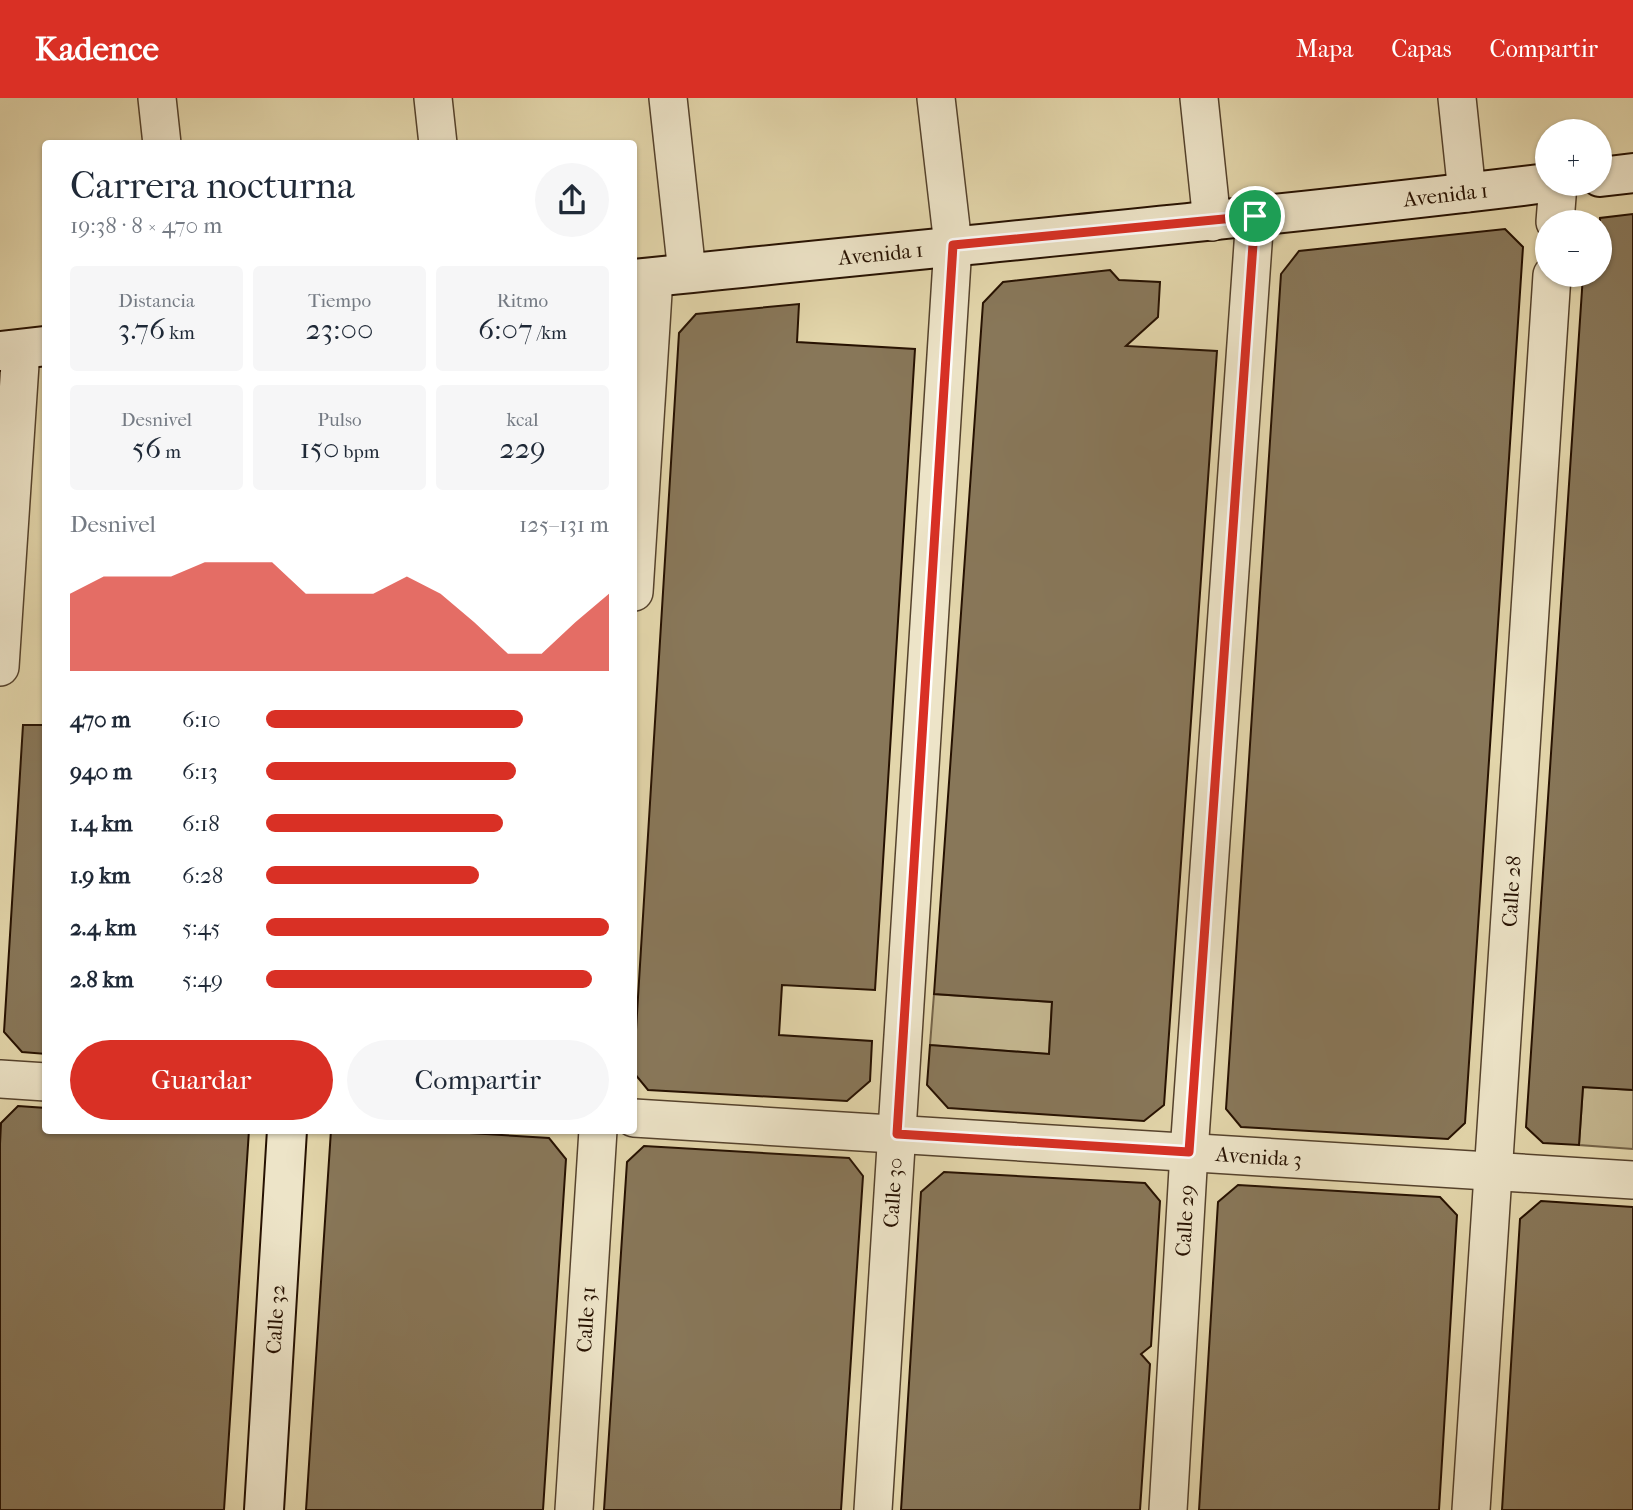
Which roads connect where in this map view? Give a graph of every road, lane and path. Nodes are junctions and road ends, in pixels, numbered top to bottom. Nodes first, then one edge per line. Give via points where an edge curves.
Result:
1 (157, 98) edge
2 (433, 98) edge
3 (668, 98) edge
4 (936, 98) edge
5 (1199, 98) edge
6 (1457, 98) edge
7 (162, 140) edge
8 (438, 140) edge
9 (1633, 173) edge
10 (1612, 176) edge
11 (1535, 184) edge
12 (1467, 193) junction
13 (1255, 216) junction
14 (1212, 222) junction
15 (953, 245) junction
16 (658, 276) edge
17 (1551, 287) edge
18 (22, 349) edge
19 (637, 552) edge
20 (0, 667) edge
21 (0, 1079) edge
22 (42, 1082) edge
23 (637, 1118) edge
24 (287, 1134) edge
25 (598, 1134) edge
26 (897, 1134) junction
27 (1189, 1152) junction
28 (1492, 1171) junction
29 (1633, 1180) edge
30 (264, 1510) edge
31 (573, 1510) edge
32 (873, 1510) edge
33 (1168, 1510) edge
34 (1471, 1510) edge

1 - 7 street
2 - 8 street
3 - 16 street
4 - 15 street, Calle 30
5 - 14 street
6 - 12 street
9 - 10 street
11 - 12 street, Avenida 1
12 - 13 street, Avenida 1
13 - 14 street, Avenida 1
13 - 27 street, Calle 29
14 - 15 street, Avenida 1
15 - 16 street, Avenida 1
15 - 26 street, Calle 30
16 - 19 street
17 - 28 street, Calle 28
18 - 20 street
21 - 22 street
23 - 26 street, Avenida 3
24 - 30 street, Calle 32
25 - 31 street, Calle 31
26 - 27 street, Avenida 3
26 - 32 street, Calle 30
27 - 28 street, Avenida 3
27 - 33 street, Calle 29
28 - 29 street, Avenida 3
28 - 34 street, Calle 28

